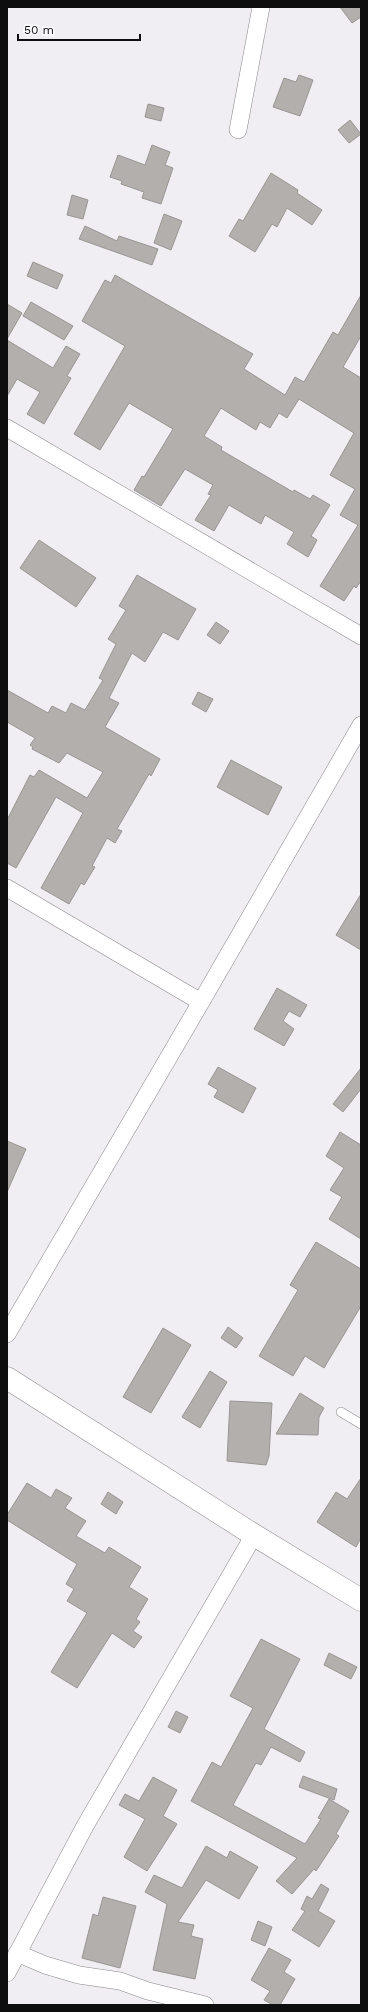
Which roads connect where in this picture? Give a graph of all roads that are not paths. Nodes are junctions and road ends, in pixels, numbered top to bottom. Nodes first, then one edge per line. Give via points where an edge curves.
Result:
1 (261, 7) edge
2 (238, 130) dead end
3 (7, 428) edge
4 (361, 636) edge
5 (361, 725) edge
6 (7, 888) edge
7 (202, 1002) junction
8 (7, 1334) edge
9 (7, 1378) edge
10 (341, 1412) dead end
11 (361, 1424) edge
12 (254, 1535) junction
13 (361, 1600) edge
14 (17, 1953) junction
15 (7, 1974) edge
16 (205, 2005) edge

1 - 2 street
3 - 4 street
5 - 7 street
6 - 7 street
7 - 8 street
9 - 12 street
10 - 11 lane
12 - 13 street
12 - 14 street via 84,1826
14 - 15 street
14 - 16 street via 44,1965 79,1975 120,1981 148,1991

